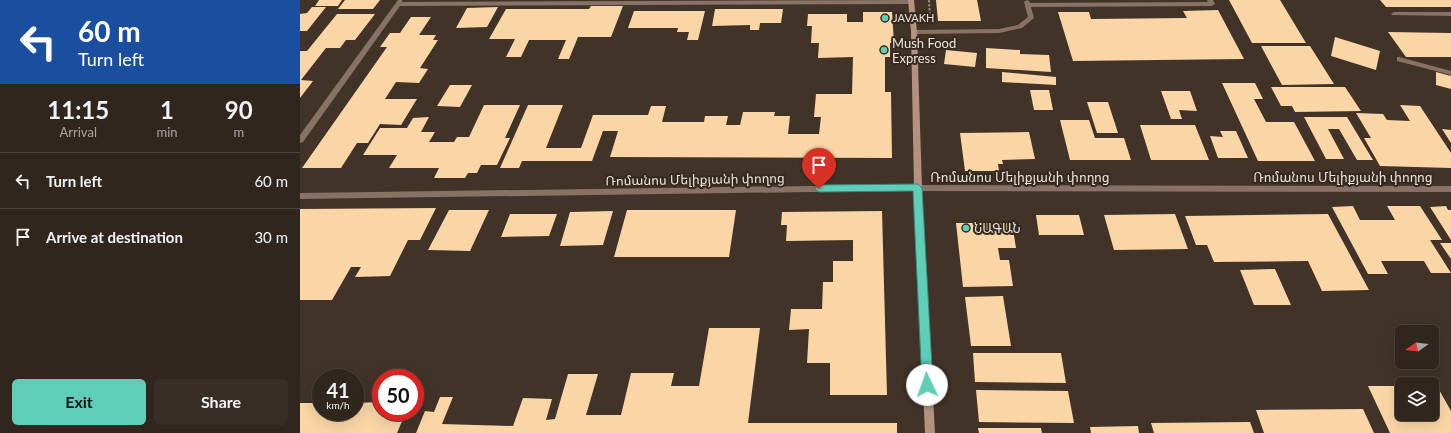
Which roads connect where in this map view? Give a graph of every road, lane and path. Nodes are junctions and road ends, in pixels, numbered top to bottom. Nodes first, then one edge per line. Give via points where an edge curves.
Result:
1 (1210, 0) edge
2 (911, 1) edge
3 (399, 2) edge
4 (1027, 3) edge
5 (1394, 14) dead end
6 (1451, 14) edge
7 (914, 32) junction
8 (1399, 59) dead end
9 (1451, 73) edge
10 (300, 140) edge
11 (918, 188) junction
12 (1451, 189) edge
13 (300, 196) edge
14 (930, 433) edge

1 - 4 street via 1212,4
2 - 3 street
2 - 7 main road
3 - 10 street
4 - 7 street via 1031,18 1020,27 999,30
5 - 6 street
7 - 11 main road
8 - 9 street
11 - 12 street, Ռոմանոս Մելիքյանի փողոց
11 - 13 street, Ռոմանոս Մելիքյանի փողոց
11 - 14 main road

